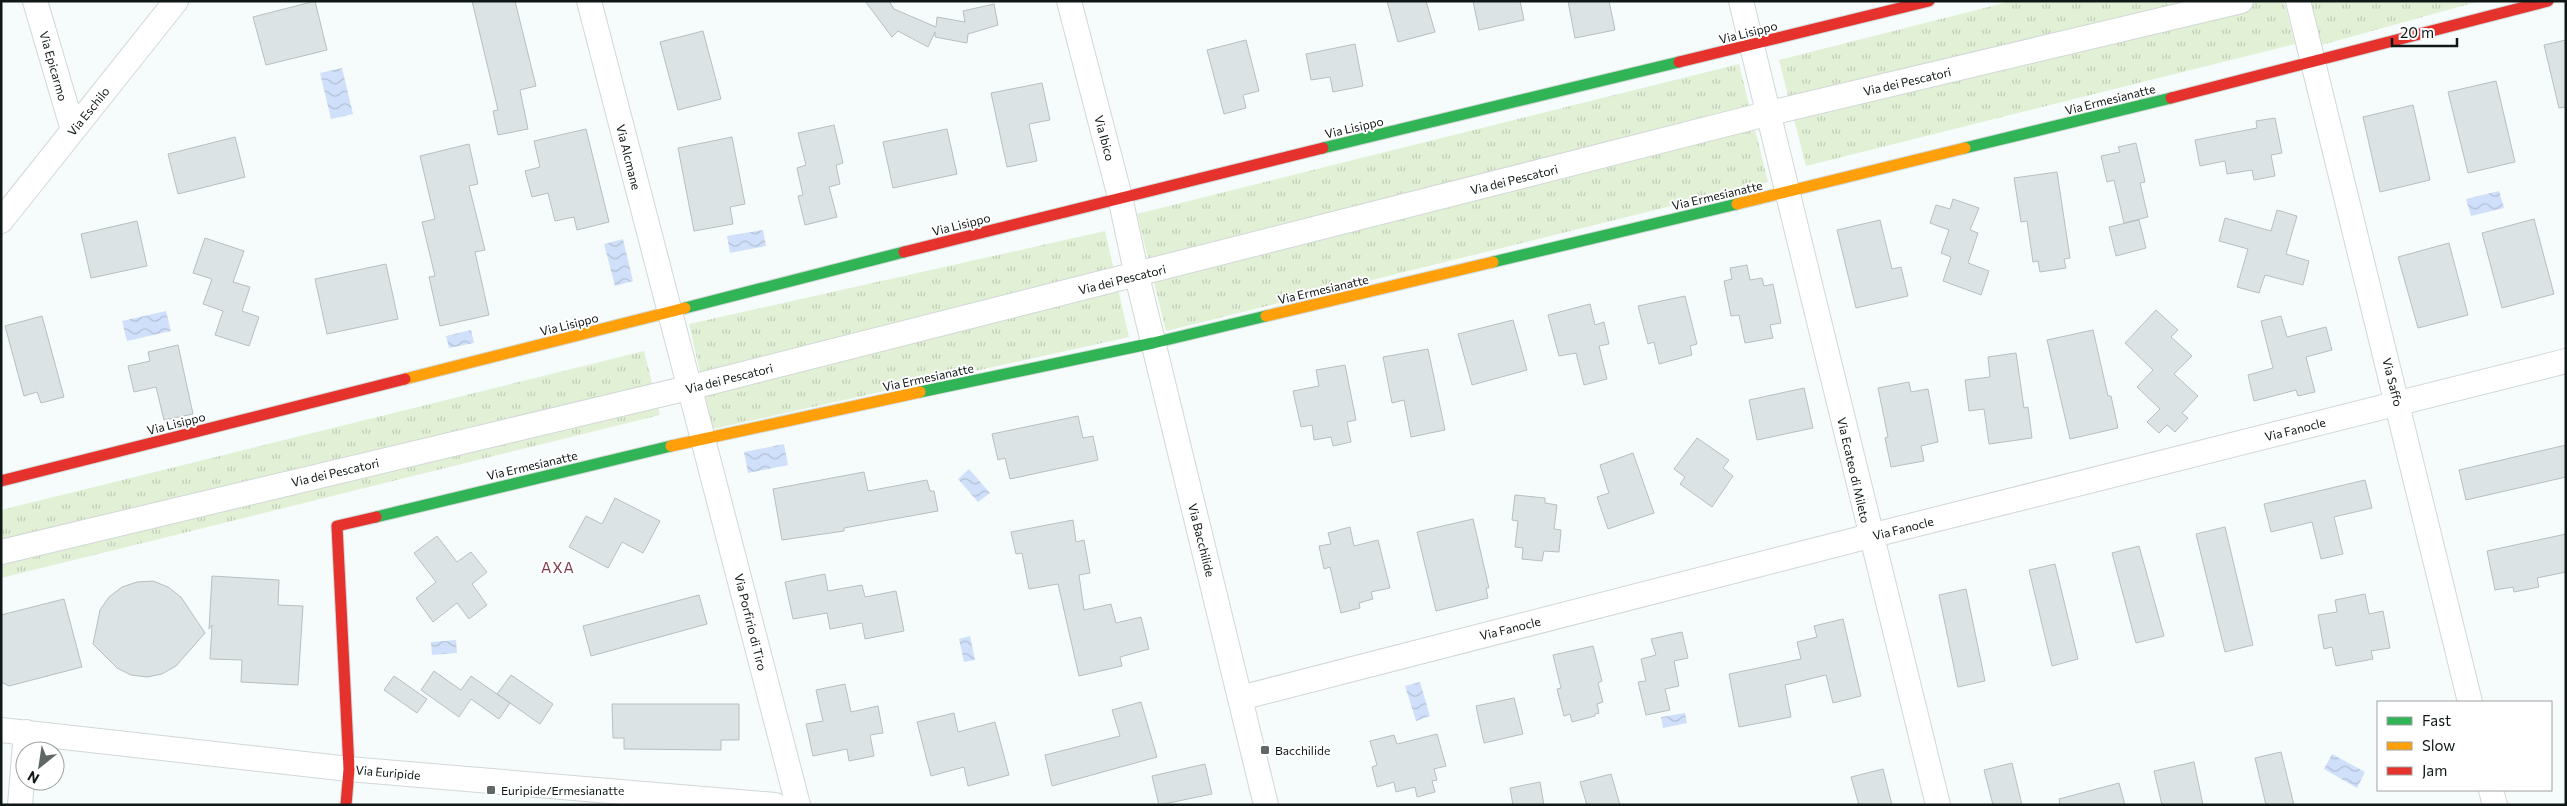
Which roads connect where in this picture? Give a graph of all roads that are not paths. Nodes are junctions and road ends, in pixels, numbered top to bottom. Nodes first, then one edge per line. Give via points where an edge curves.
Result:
1 (35, 1) edge
2 (176, 1) edge
3 (589, 1) edge
4 (1069, 1) edge
5 (1741, 1) edge
6 (1930, 1) edge
7 (2241, 1) edge
8 (2298, 1) edge
9 (2548, 1) edge
10 (1752, 46) junction
11 (2314, 63) junction
12 (1770, 114) junction
13 (73, 130) junction
14 (1788, 192) junction
15 (1120, 197) junction
16 (1, 221) edge
17 (1137, 276) junction
18 (668, 313) junction
19 (1153, 343) junction
20 (2566, 361) edge
21 (688, 388) junction
22 (2398, 404) junction
23 (704, 438) junction
24 (1, 481) edge
25 (1870, 536) junction
26 (1, 552) edge
27 (1240, 698) junction
28 (2470, 701) edge
29 (1, 730) edge
30 (26, 732) junction
31 (349, 769) junction
32 (2491, 791) edge
33 (20, 805) edge
34 (346, 805) edge
35 (775, 805) edge
36 (798, 805) edge
37 (1266, 805) edge
38 (1938, 805) edge
39 (2495, 805) edge

1 - 13 street, Via Epicarmo
2 - 13 street, Via Eschilo
3 - 18 street, Via Alcmane
4 - 15 street, Via Ibico
5 - 10 street, Via Ecateo di Mileto
6 - 10 street, Via Lisippo
7 - 12 street, Via dei Pescatori
8 - 11 street, Via Saffo
9 - 11 street, Via Ermesianatte
10 - 12 street, Via Ecateo di Mileto
10 - 15 street, Via Lisippo
11 - 14 street, Via Ermesianatte
11 - 22 street, Via Saffo
12 - 14 street, Via Ecateo di Mileto
12 - 17 street, Via dei Pescatori
13 - 16 street, Via Eschilo
14 - 19 street, Via Ermesianatte
14 - 25 street, Via Ecateo di Mileto
15 - 17 street, Via Ibico
15 - 18 street, Via Lisippo
17 - 19 street, Via Bacchilide
17 - 21 street, Via dei Pescatori
18 - 21 street, Via Alcmane
18 - 24 street, Via Lisippo
19 - 23 street, Via Ermesianatte
19 - 27 street, Via Bacchilide
20 - 22 street, Via Fanocle
21 - 23 street, Via Porfirio di Tiro
21 - 26 street, Via dei Pescatori
22 - 25 street, Via Fanocle
22 - 28 street, Via Saffo
23 - 31 street, Via Ermesianatte via 337,526
23 - 36 street, Via Porfirio di Tiro
25 - 27 street, Via Fanocle
25 - 38 street, Via Ecateo di Mileto
27 - 37 street, Via Bacchilide
29 - 30 street, Via Euripide
30 - 31 street, Via Euripide
30 - 33 street
31 - 34 street
31 - 35 street, Via Euripide
32 - 39 street

